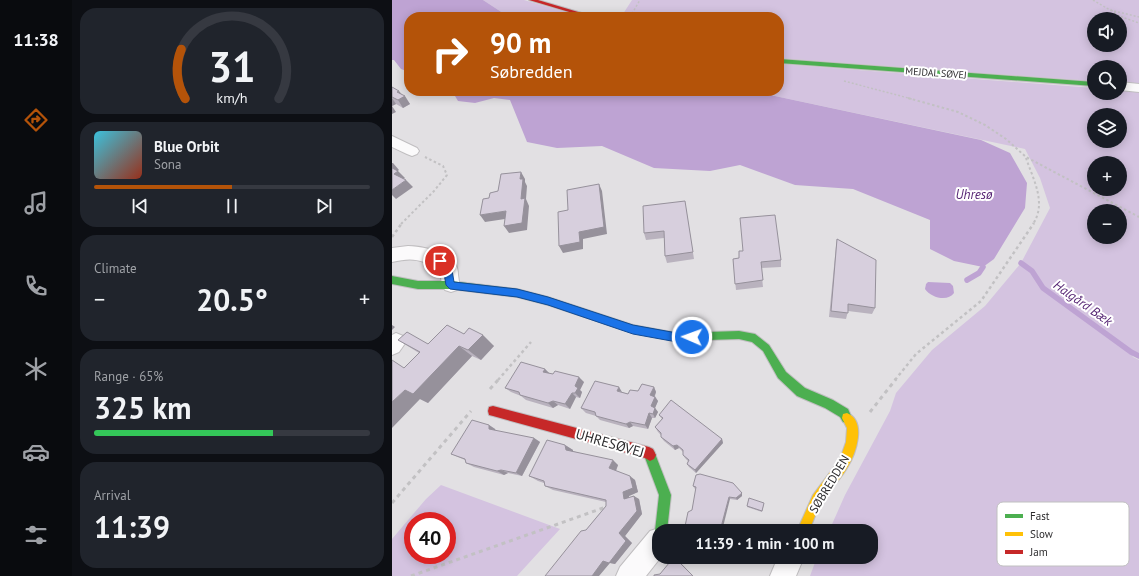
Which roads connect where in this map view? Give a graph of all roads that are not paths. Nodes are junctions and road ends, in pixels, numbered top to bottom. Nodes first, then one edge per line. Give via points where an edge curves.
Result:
1 (532, 0) edge
2 (574, 12) edge
3 (784, 61) edge
4 (1087, 83) edge
5 (1127, 87) edge
6 (1139, 88) edge
7 (392, 142) edge
8 (412, 151) road end
9 (392, 255) edge
10 (392, 280) edge
11 (450, 285) junction
12 (493, 411) dead end
13 (661, 524) edge
14 (806, 524) edge
15 (652, 548) edge
16 (788, 564) edge
17 (629, 576) edge
18 (783, 576) edge

1 - 2 street
3 - 4 street, MEJDAL SØVEJ
5 - 6 street
7 - 8 street
9 - 11 street via 411,251 432,256 448,266
10 - 11 street via 418,285
11 - 14 street, SØBREDDEN via 517,293 633,329 677,337 739,335 755,338 766,348 782,375 792,384 801,392 844,413 853,426 852,442 844,463 817,499
12 - 13 street, UHRESØVEJ via 649,453 665,495
15 - 17 street
16 - 18 street

